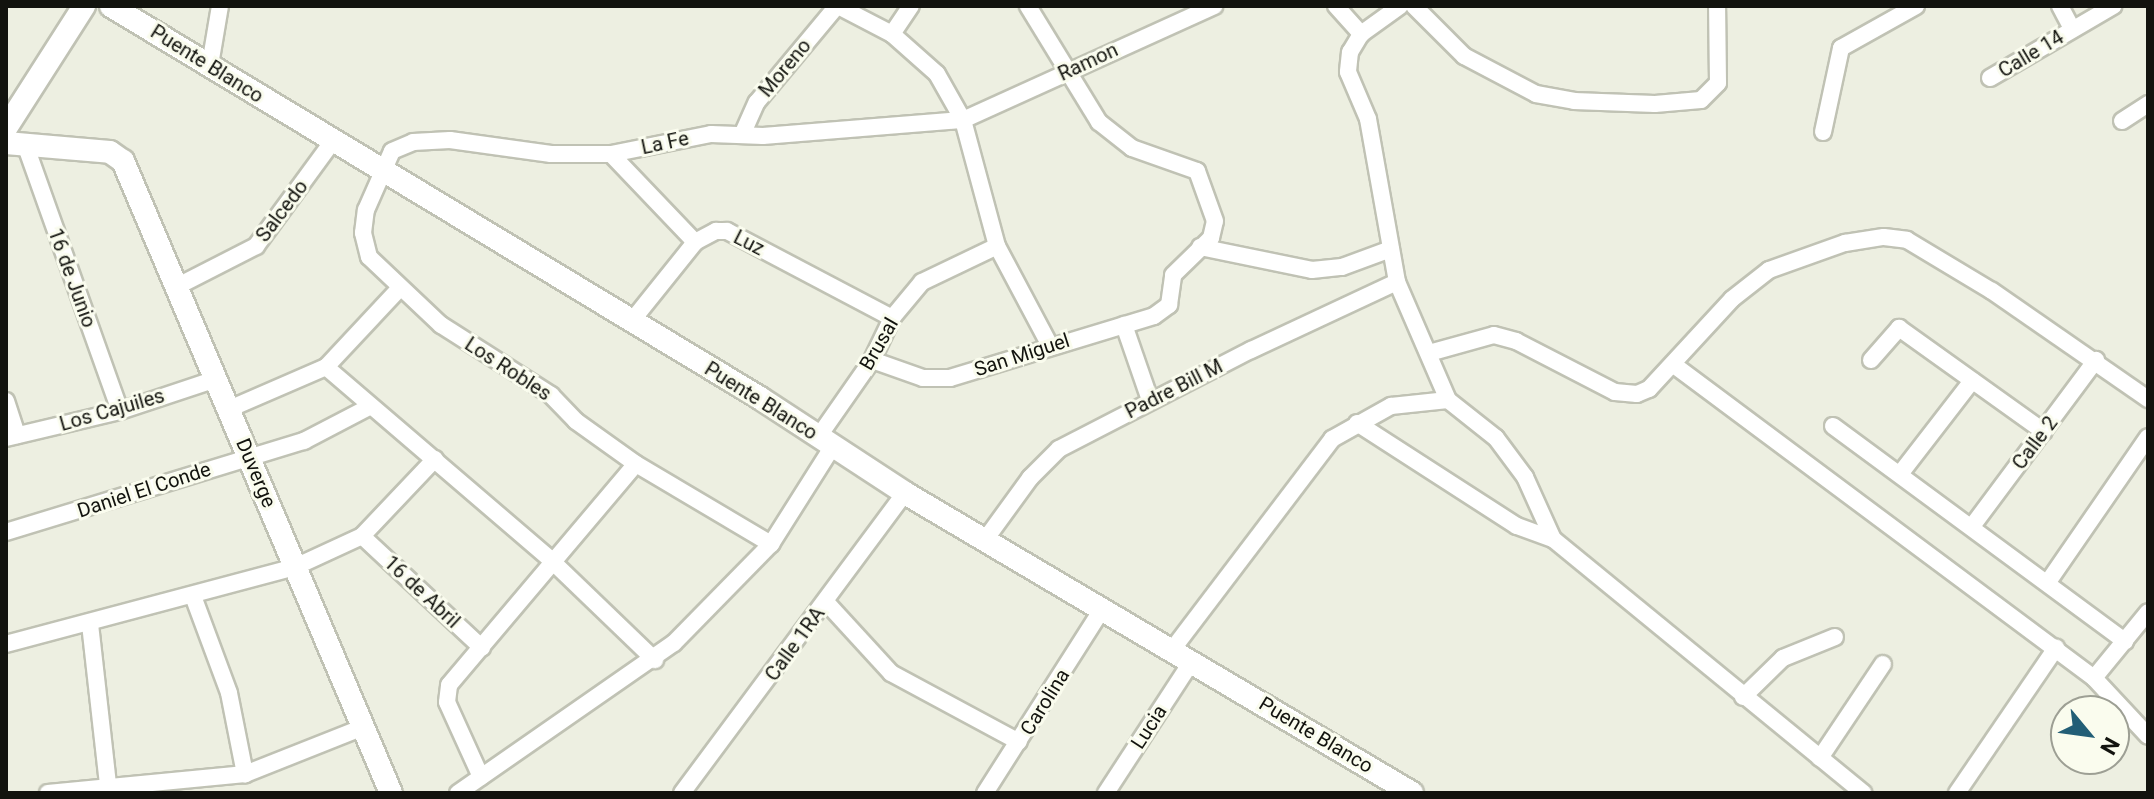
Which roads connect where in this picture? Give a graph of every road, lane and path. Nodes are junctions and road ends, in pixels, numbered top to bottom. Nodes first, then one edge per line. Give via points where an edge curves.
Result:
1 (84, 6) edge
2 (111, 6) edge
3 (220, 6) edge
4 (837, 6) edge
5 (911, 6) edge
6 (1028, 6) edge
7 (1336, 6) edge
8 (1400, 6) edge
9 (1414, 6) edge
10 (1717, 6) edge
11 (1916, 6) edge
12 (2060, 6) edge
13 (2113, 6) edge
14 (1205, 8) edge
15 (2072, 29) junction
16 (892, 34) junction
17 (1361, 34) junction
18 (210, 65) junction
19 (1070, 71) junction
20 (1990, 78) dead end
21 (2148, 104) edge
22 (963, 120) junction
23 (2122, 121) dead end
24 (6, 128) edge
25 (1823, 132) dead end
26 (742, 135) junction
27 (332, 142) junction
28 (15, 144) edge
29 (611, 154) junction
30 (381, 171) junction
31 (695, 242) junction
32 (997, 246) junction
33 (1200, 247) junction
34 (1391, 249) junction
35 (1397, 282) junction
36 (176, 287) junction
37 (400, 288) junction
38 (892, 318) junction
39 (631, 322) junction
40 (1124, 325) junction
41 (1049, 344) junction
42 (1429, 353) junction
43 (872, 360) junction
44 (1871, 360) dead end
45 (2096, 360) junction
46 (1674, 365) junction
47 (326, 367) junction
48 (216, 379) junction
49 (1972, 381) junction
50 (2148, 399) edge
51 (1150, 400) junction
52 (1448, 400) junction
53 (6, 401) edge
54 (369, 407) junction
55 (229, 409) junction
56 (120, 411) junction
57 (1357, 423) junction
58 (1833, 426) dead end
59 (2044, 432) junction
60 (11, 436) edge
61 (2148, 437) edge
62 (826, 441) junction
63 (250, 456) junction
64 (435, 459) junction
65 (636, 464) junction
66 (1900, 474) junction
67 (905, 493) junction
68 (1973, 525) junction
69 (6, 532) edge
70 (362, 536) junction
71 (1553, 539) junction
72 (985, 540) junction
73 (771, 544) junction
74 (552, 561) junction
75 (295, 567) junction
76 (2048, 582) junction
77 (193, 596) junction
78 (826, 602) junction
79 (1102, 609) junction
80 (2148, 612) edge
81 (90, 624) junction
82 (1835, 637) dead end
83 (2125, 641) junction
84 (6, 644) edge
85 (482, 648) junction
86 (2056, 648) junction
87 (1182, 656) junction
88 (655, 660) junction
89 (1883, 664) dead end
90 (2094, 678) junction
91 (1743, 697) junction
92 (364, 727) junction
93 (2148, 736) edge
94 (1019, 742) junction
95 (1820, 758) junction
96 (245, 774) junction
97 (481, 777) junction
98 (109, 789) edge
99 (1112, 791) edge
100 (1964, 791) edge
101 (48, 793) edge
102 (391, 793) edge
103 (458, 793) edge
104 (682, 793) edge
105 (985, 793) edge
106 (1412, 793) edge
107 (1863, 793) edge

1 - 24 street
2 - 18 street, Puente Blanco
3 - 18 street
4 - 16 street
4 - 26 street, Moreno via 757,102
5 - 16 street
6 - 19 street
7 - 17 street
8 - 17 street
9 - 10 street via 1464,56 1499,78 1536,94 1574,101 1701,100 1718,83
11 - 25 street via 1841,48
12 - 15 street
13 - 15 street, Calle 14
14 - 19 street, Ramon
15 - 20 street, Calle 14
16 - 22 street via 937,74
17 - 34 street via 1350,52 1348,72 1368,119
18 - 27 street, Puente Blanco
19 - 22 street, Ramon
19 - 33 street via 1081,99 1099,122 1132,148 1197,171 1215,221 1211,238
21 - 23 street
22 - 26 street, La Fe
22 - 32 street
26 - 29 street, La Fe via 711,134
27 - 30 street, Puente Blanco
27 - 36 street, Salcedo via 256,246
28 - 36 street, Duverge via 117,155
28 - 56 street, 16 de Junio
29 - 30 street, La Fe via 551,154 450,140 413,142 392,151
29 - 31 street
30 - 37 street, Los Robles via 363,233 369,257
30 - 39 street, Puente Blanco
31 - 38 street, Luz via 727,231
31 - 39 street
32 - 38 street, Brusal via 922,282
32 - 41 street
33 - 34 street via 1312,270 1342,267
33 - 40 street, San Miguel via 1173,275 1169,305
34 - 35 street
35 - 42 street
35 - 51 street, Padre Bill M
36 - 48 street, Duverge
37 - 47 street
37 - 65 street, Los Robles via 441,325 551,395 576,421
38 - 43 street, Brusal
39 - 62 street, Puente Blanco
40 - 41 street, San Miguel
40 - 51 street
41 - 43 street, San Miguel via 950,378 923,378
42 - 46 street via 1494,335 1615,392 1637,394
42 - 52 street
43 - 62 street, Brusal
44 - 49 street via 1896,327
45 - 46 street via 1907,240 1884,237 1845,243 1769,270 1732,299
45 - 50 street
45 - 59 street, Calle 2
46 - 86 street
47 - 54 street
47 - 55 street
48 - 55 street, Duverge
48 - 56 street, Los Cajuiles
49 - 59 street
49 - 66 street
51 - 72 street, Padre Bill M via 1059,449 1030,478
52 - 57 street, Lucia via 1391,406
52 - 71 street via 1496,438 1525,477
53 - 60 street
54 - 63 street, Daniel El Conde via 316,436
54 - 64 street
55 - 63 street, Duverge
56 - 60 street, Los Cajuiles
57 - 71 street via 1517,526
57 - 87 street, Lucia via 1332,439 1294,483
58 - 66 street
59 - 68 street, Calle 2
61 - 76 street
62 - 67 street, Puente Blanco
62 - 73 street, Brusal
63 - 69 street, Daniel El Conde
63 - 75 street, Duverge
64 - 70 street
64 - 74 street
65 - 73 street, Los Robles
65 - 74 street
66 - 68 street
67 - 72 street, Puente Blanco
67 - 78 street, Calle 1RA
68 - 76 street
70 - 75 street
70 - 85 street, 16 de Abril
71 - 91 street
72 - 79 street, Puente Blanco
73 - 88 street, Brusal
74 - 85 street
74 - 88 street
75 - 77 street
75 - 92 street, Duverge
76 - 83 street
77 - 81 street
77 - 96 street via 229,693
78 - 94 street via 891,673
78 - 104 street, Calle 1RA
79 - 87 street, Puente Blanco
79 - 94 street, Carolina
80 - 83 street
81 - 84 street
81 - 98 street
82 - 91 street via 1783,658
83 - 90 street
85 - 97 street via 445,693
86 - 90 street
86 - 100 street
87 - 99 street, Lucia
87 - 106 street, Puente Blanco
88 - 97 street, Brusal
89 - 95 street
90 - 93 street
91 - 95 street
92 - 96 street
92 - 102 street, Duverge
94 - 105 street, Carolina
95 - 107 street
96 - 98 street
97 - 103 street, Brusal
98 - 101 street

